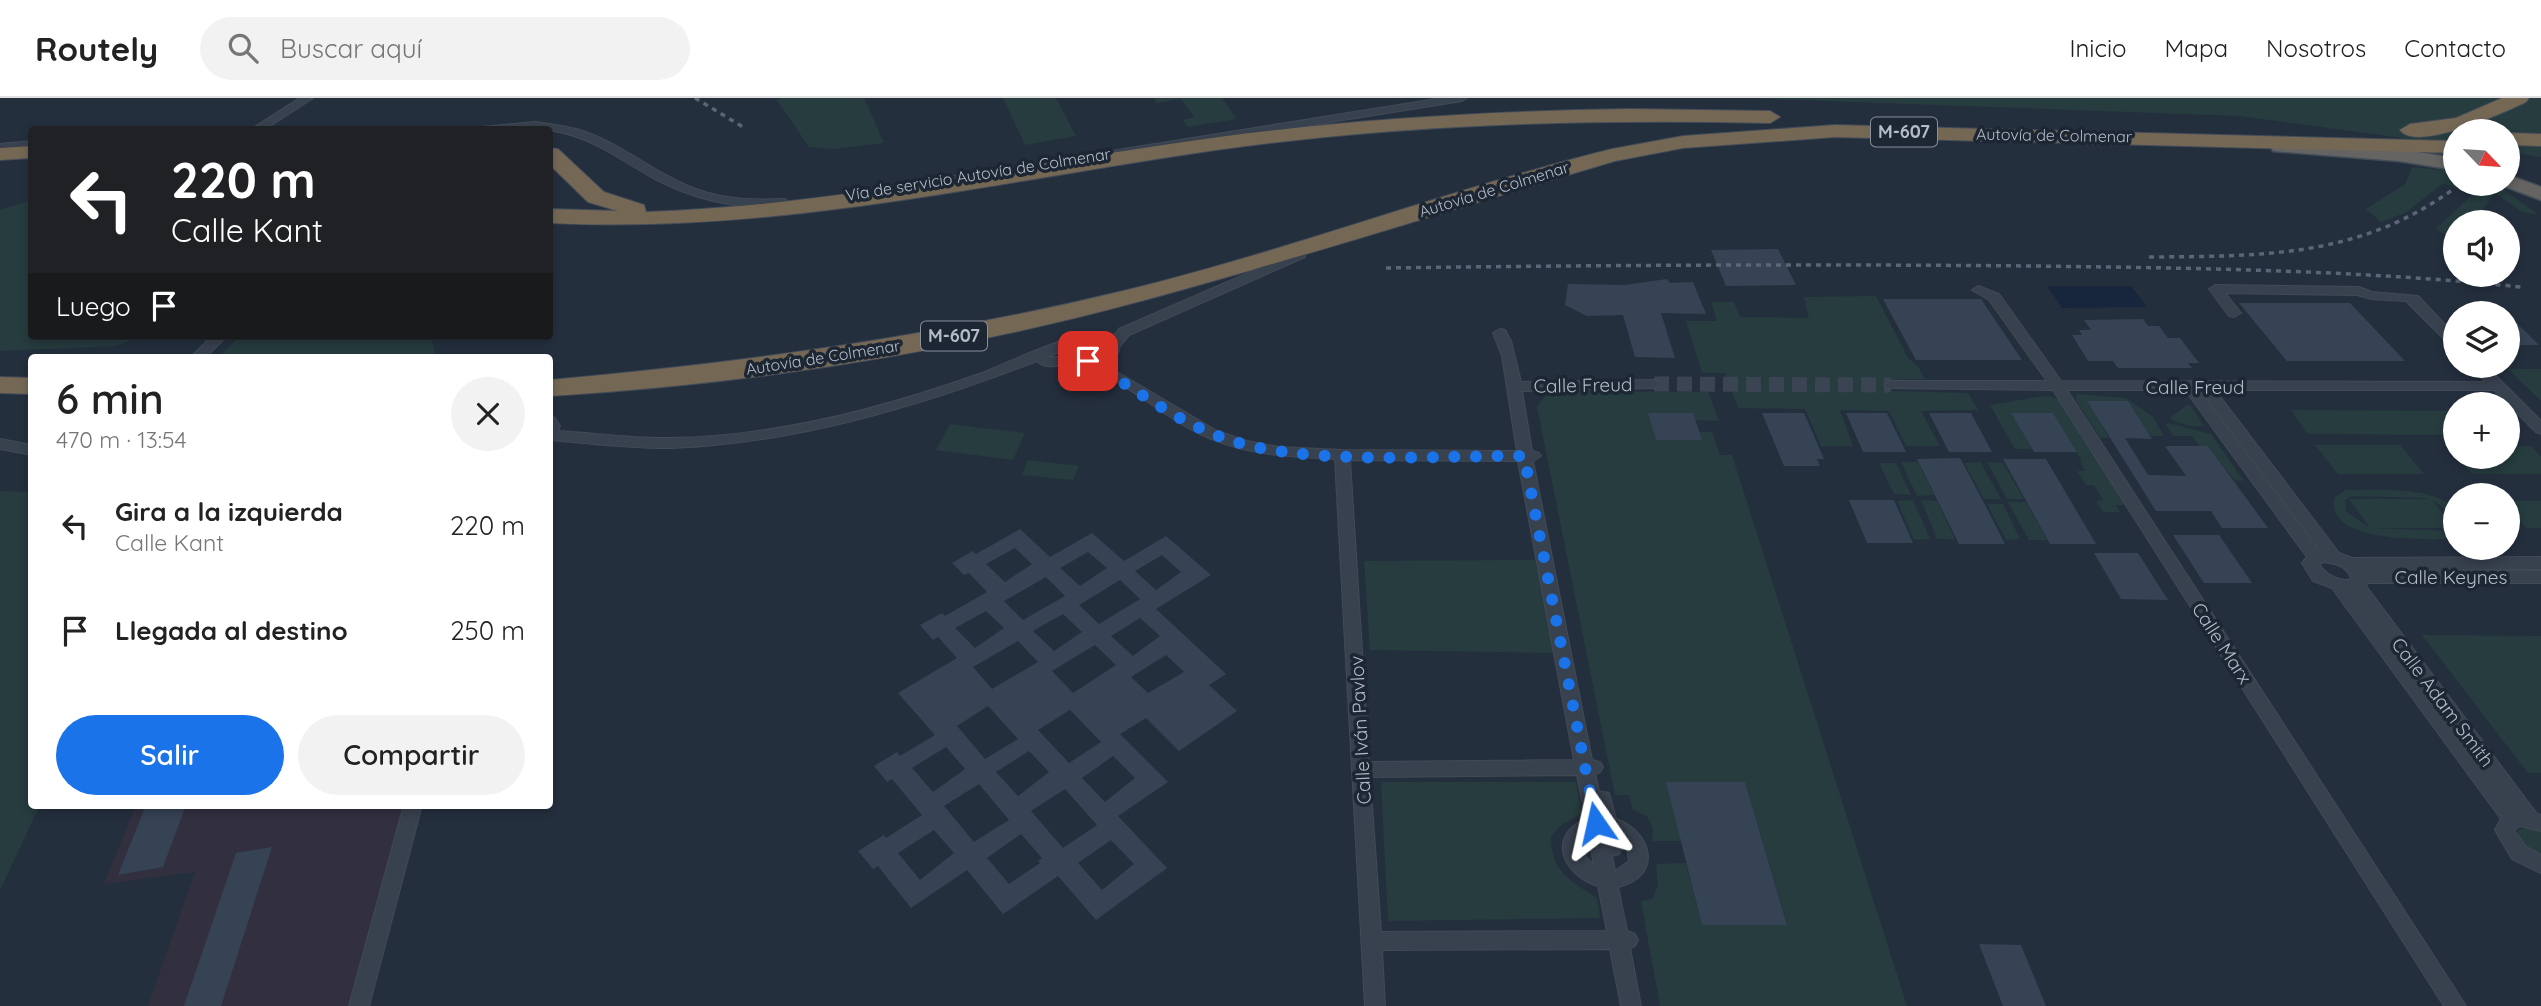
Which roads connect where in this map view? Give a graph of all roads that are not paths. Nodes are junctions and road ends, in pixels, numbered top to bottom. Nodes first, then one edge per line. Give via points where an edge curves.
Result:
1 (308, 98) edge
2 (1462, 98) edge
3 (2519, 98) edge
4 (262, 126) edge
5 (553, 126) edge
6 (2151, 127) junction
7 (2126, 137) junction
8 (2443, 137) edge
9 (2520, 139) edge
10 (2541, 140) edge
11 (28, 144) edge
12 (2222, 145) joint
13 (0, 147) edge
14 (2443, 147) edge
15 (2520, 149) edge
16 (2541, 150) edge
17 (28, 152) edge
18 (0, 154) edge
19 (553, 157) edge
20 (2443, 162) edge
21 (2520, 186) edge
22 (2541, 194) edge
23 (787, 212) junction
24 (553, 216) edge
25 (1348, 233) junction
26 (1978, 290) dead end
27 (2234, 313) dead end
28 (2443, 330) edge
29 (1500, 333) dead end
30 (216, 340) edge
31 (1074, 344) junction
32 (1111, 350) junction
33 (201, 354) edge
34 (1083, 360) junction
35 (993, 374) junction
36 (1113, 376) junction
37 (2490, 378) edge
38 (1654, 384) tunnel mouth
39 (0, 385) edge
40 (1891, 385) tunnel mouth
41 (28, 386) edge
42 (2057, 386) junction
43 (2498, 386) junction
44 (1518, 387) junction
45 (553, 388) edge
46 (2198, 388) junction
47 (2541, 429) edge
48 (553, 434) edge
49 (28, 443) edge
50 (0, 444) edge
51 (28, 449) edge
52 (1342, 455) junction
53 (1529, 456) junction
54 (2315, 557) junction
55 (2333, 557) junction
56 (2541, 563) edge
57 (2349, 564) junction
58 (2541, 577) edge
59 (2352, 583) junction
60 (1591, 768) junction
61 (1362, 770) junction
62 (412, 809) edge
63 (2527, 821) edge
64 (1602, 823) junction
65 (2541, 865) edge
66 (1613, 880) junction
67 (1624, 940) junction
68 (1371, 941) junction
69 (359, 1006) edge
70 (1375, 1006) edge
71 (1632, 1006) edge
72 (1643, 1006) edge
73 (2456, 1006) edge

1 - 4 street
2 - 5 street, Vía de servicio Autovía de Colmenar via 801,203 761,203 684,189 567,128
3 - 6 highway via 2470,121 2437,128
6 - 8 highway, Autovía de Colmenar / M-607
6 - 23 highway, Autovía de Colmenar / M-607 via 1624,114 1439,121 1216,144
7 - 12 highway
7 - 14 highway, Autovía de Colmenar / M-607
7 - 25 highway, Autovía de Colmenar / M-607 via 1835,131 1683,142 1564,168
9 - 10 highway
11 - 13 street
12 - 20 highway via 2399,155
15 - 16 highway
17 - 18 highway
19 - 23 highway via 596,197 643,212
21 - 22 highway
23 - 24 highway, Autovía de Colmenar / M-607 via 666,220
25 - 32 street via 1124,332
25 - 45 highway, Autovía de Colmenar / M-607 via 1132,296 972,332 717,373
26 - 42 street, Calle Marx via 1994,297
27 - 28 street via 2215,289 2359,291 2413,299
29 - 44 street
30 - 33 street
31 - 32 street via 1095,336 1107,338
31 - 34 street via 1072,352
31 - 35 street
32 - 34 street
32 - 36 street
34 - 35 street via 1049,359
34 - 36 street
35 - 48 street via 881,409 772,434 670,443
36 - 52 street via 1212,434 1279,452
37 - 43 street
38 - 44 street, Calle Freud
39 - 41 highway
40 - 42 street, Calle Freud
42 - 46 street, Calle Freud
42 - 73 street, Calle Marx
43 - 46 street, Calle Freud
43 - 47 street
44 - 53 street
46 - 54 street
46 - 55 street
49 - 50 street
50 - 51 street
52 - 53 street
52 - 61 street, Calle Iván Pavlov
53 - 60 street
54 - 55 street
54 - 59 street via 2311,563 2314,573
55 - 57 street
56 - 57 street, Calle Keynes
57 - 59 street
58 - 59 street, Calle Keynes
59 - 63 street, Calle Adam Smith
60 - 61 street
60 - 64 street
61 - 68 street, Calle Iván Pavlov
62 - 69 street
63 - 65 street via 2504,826 2506,838 2519,853
64 - 66 street
64 - 66 street via 1633,839 1639,856 1633,871
64 - 66 street via 1579,829 1571,851 1588,874
66 - 67 street
67 - 68 street
67 - 71 street
67 - 72 street
68 - 70 street, Calle Iván Pavlov

